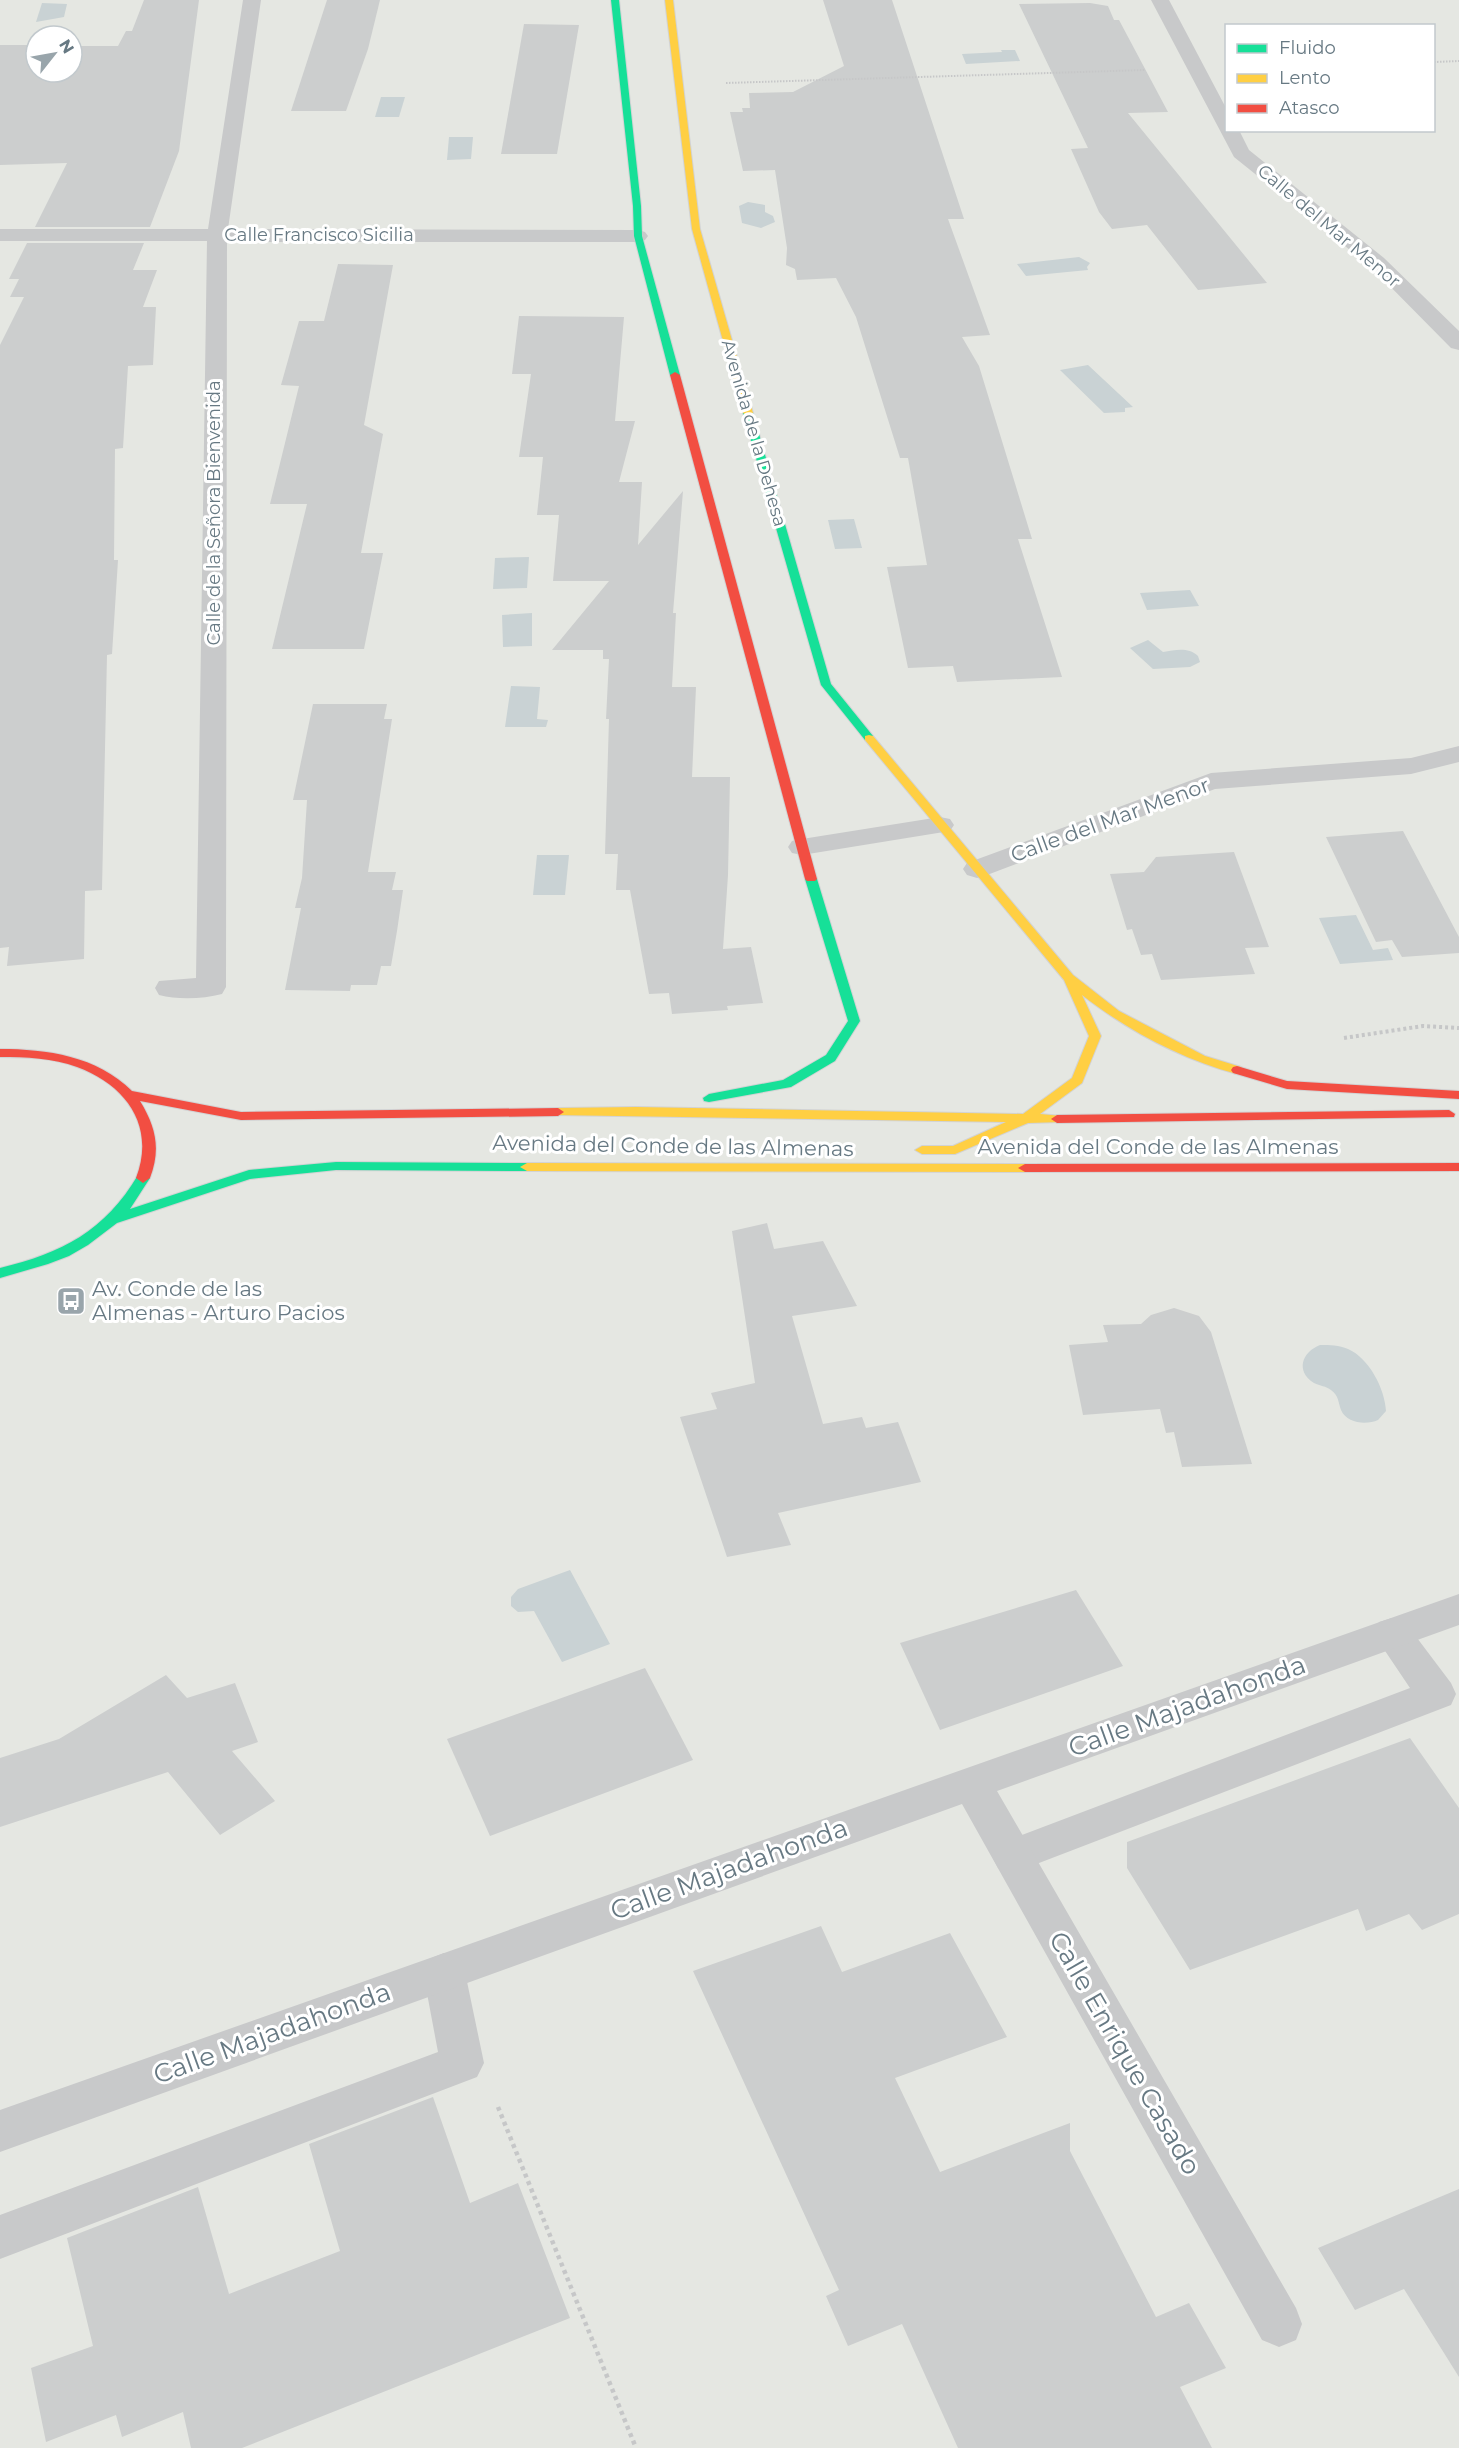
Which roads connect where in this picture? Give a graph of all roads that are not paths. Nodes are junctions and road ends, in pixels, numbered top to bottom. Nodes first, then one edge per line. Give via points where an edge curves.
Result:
1 (252, 0) edge
2 (615, 0) edge
3 (669, 0) edge
4 (1160, 0) edge
5 (1225, 121) edge
6 (1230, 132) edge
7 (217, 235) junction
8 (0, 236) edge
9 (638, 236) junction
10 (1459, 343) edge
11 (1459, 754) edge
12 (940, 825) junction
13 (802, 847) junction
14 (977, 869) junction
15 (1069, 978) junction
16 (170, 988) dead end
17 (0, 1053) edge
18 (132, 1095) junction
19 (1459, 1095) edge
20 (636, 1111) junction
21 (1459, 1114) edge
22 (1025, 1119) junction
23 (909, 1150) dead end
24 (645, 1153) dead end
25 (459, 1165) junction
26 (1459, 1167) edge
27 (114, 1220) junction
28 (0, 1273) edge
29 (1459, 1609) edge
30 (1392, 1633) junction
31 (971, 1783) junction
32 (1012, 1856) junction
33 (444, 1972) junction
34 (0, 2131) edge
35 (0, 2237) edge
36 (1279, 2324) dead end

1 - 7 street, Calle de la Señora Bienvenida
2 - 9 street
3 - 12 street, Avenida de la Dehesa via 696,230 826,685
4 - 5 street
6 - 10 street, Calle del Mar Menor via 1241,153 1377,262
7 - 8 street, Calle Francisco Sicilia
7 - 9 street, Calle Francisco Sicilia
7 - 16 street, Calle de la Señora Bienvenida via 211,987
9 - 13 street
11 - 14 street, Calle del Mar Menor via 1411,766 1211,781
12 - 13 street
12 - 14 street, Avenida de la Dehesa
13 - 20 street via 854,1021 831,1058 786,1084
14 - 15 street, Avenida de la Dehesa
15 - 19 street, Avenida de la Dehesa via 1114,1014 1201,1059 1276,1082
15 - 22 street, Avenida de la Dehesa via 1095,1036 1077,1080
17 - 18 street via 55,1056 99,1071
18 - 20 street, Avenida del Conde de las Almenas via 241,1116
18 - 27 street via 148,1123 151,1155 140,1188
20 - 22 street, Avenida del Conde de las Almenas
21 - 22 street, Avenida del Conde de las Almenas
22 - 23 street, Avenida del Conde de las Almenas via 955,1150
24 - 25 street, Avenida del Conde de las Almenas
25 - 26 street, Avenida del Conde de las Almenas via 825,1169
25 - 27 street via 336,1166 249,1175
27 - 28 street via 85,1242 47,1261
29 - 30 street, Calle Majadahonda
30 - 31 street, Calle Majadahonda
30 - 32 street via 1437,1694
31 - 32 street, Calle Enrique Casado
31 - 33 street, Calle Majadahonda
32 - 36 street, Calle Enrique Casado
33 - 34 street, Calle Majadahonda
33 - 35 street via 462,2063

